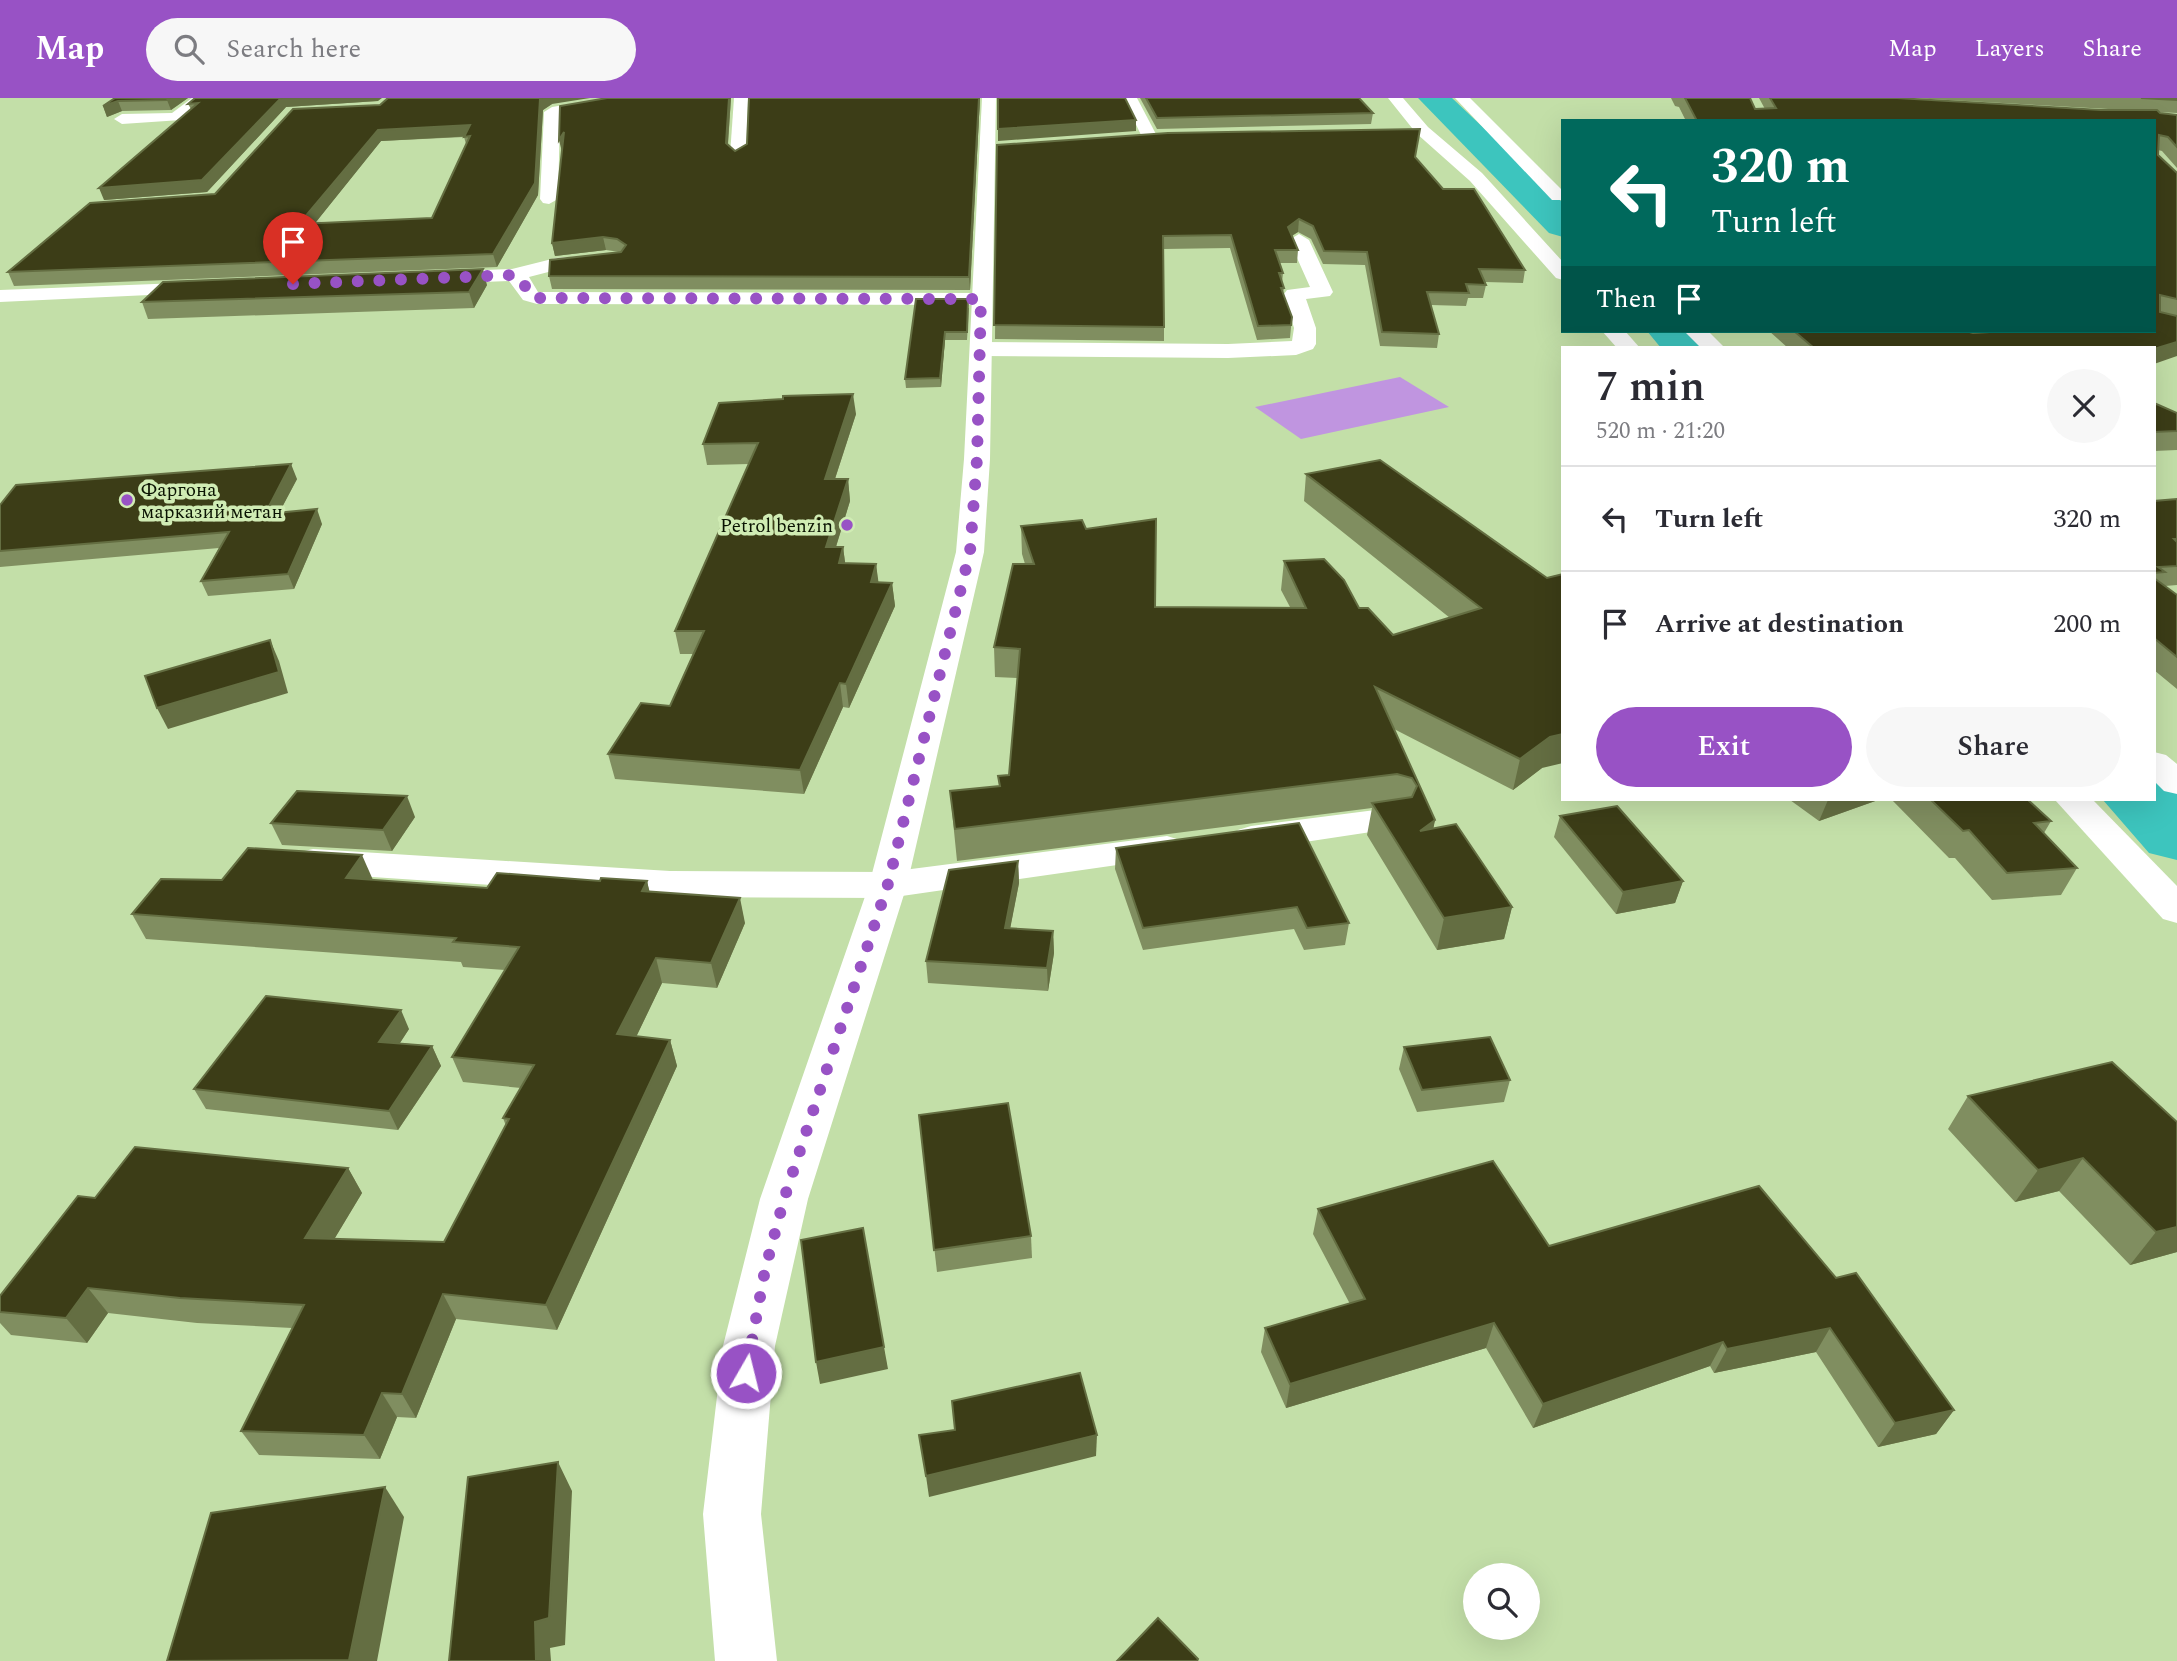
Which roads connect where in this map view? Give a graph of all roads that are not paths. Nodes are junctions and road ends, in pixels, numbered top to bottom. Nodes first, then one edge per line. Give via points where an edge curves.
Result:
1 (202, 98) edge
2 (631, 98) edge
3 (741, 98) edge
4 (989, 98) edge
5 (1130, 98) edge
6 (1395, 98) edge
7 (1462, 98) edge
8 (610, 100) edge
9 (122, 119) edge
10 (1395, 130) edge
11 (1422, 130) junction
12 (1168, 136) edge
13 (738, 155) edge
14 (1561, 198) edge
15 (549, 199) dead end
16 (1299, 240) edge
17 (616, 259) edge
18 (1561, 273) edge
19 (512, 275) junction
20 (416, 279) edge
21 (225, 287) edge
22 (0, 296) edge
23 (981, 299) junction
24 (1615, 333) edge
25 (1697, 333) edge
26 (1627, 346) edge
27 (1712, 346) edge
28 (981, 349) junction
29 (2156, 764) edge
30 (2177, 783) edge
31 (2074, 801) edge
32 (1391, 819) edge
33 (272, 859) edge
34 (888, 884) junction
35 (2177, 910) edge
36 (746, 1661) edge

1 - 9 street via 176,117
2 - 8 street
3 - 13 street
4 - 23 street via 996,148
5 - 12 street via 1143,138
6 - 11 street
7 - 14 street
8 - 15 street via 552,112
10 - 11 street
11 - 18 street via 1476,177
16 - 28 street via 1323,292 1294,294 1305,328 1305,344 1296,348
17 - 19 street via 556,264
19 - 20 street
19 - 23 street via 521,278 530,296 537,298
21 - 22 street
23 - 28 street
24 - 26 street
25 - 27 street
28 - 34 street via 970,552
29 - 30 street
31 - 35 street
32 - 34 street
33 - 34 street via 670,884
34 - 36 street via 784,1199 749,1346 732,1514

